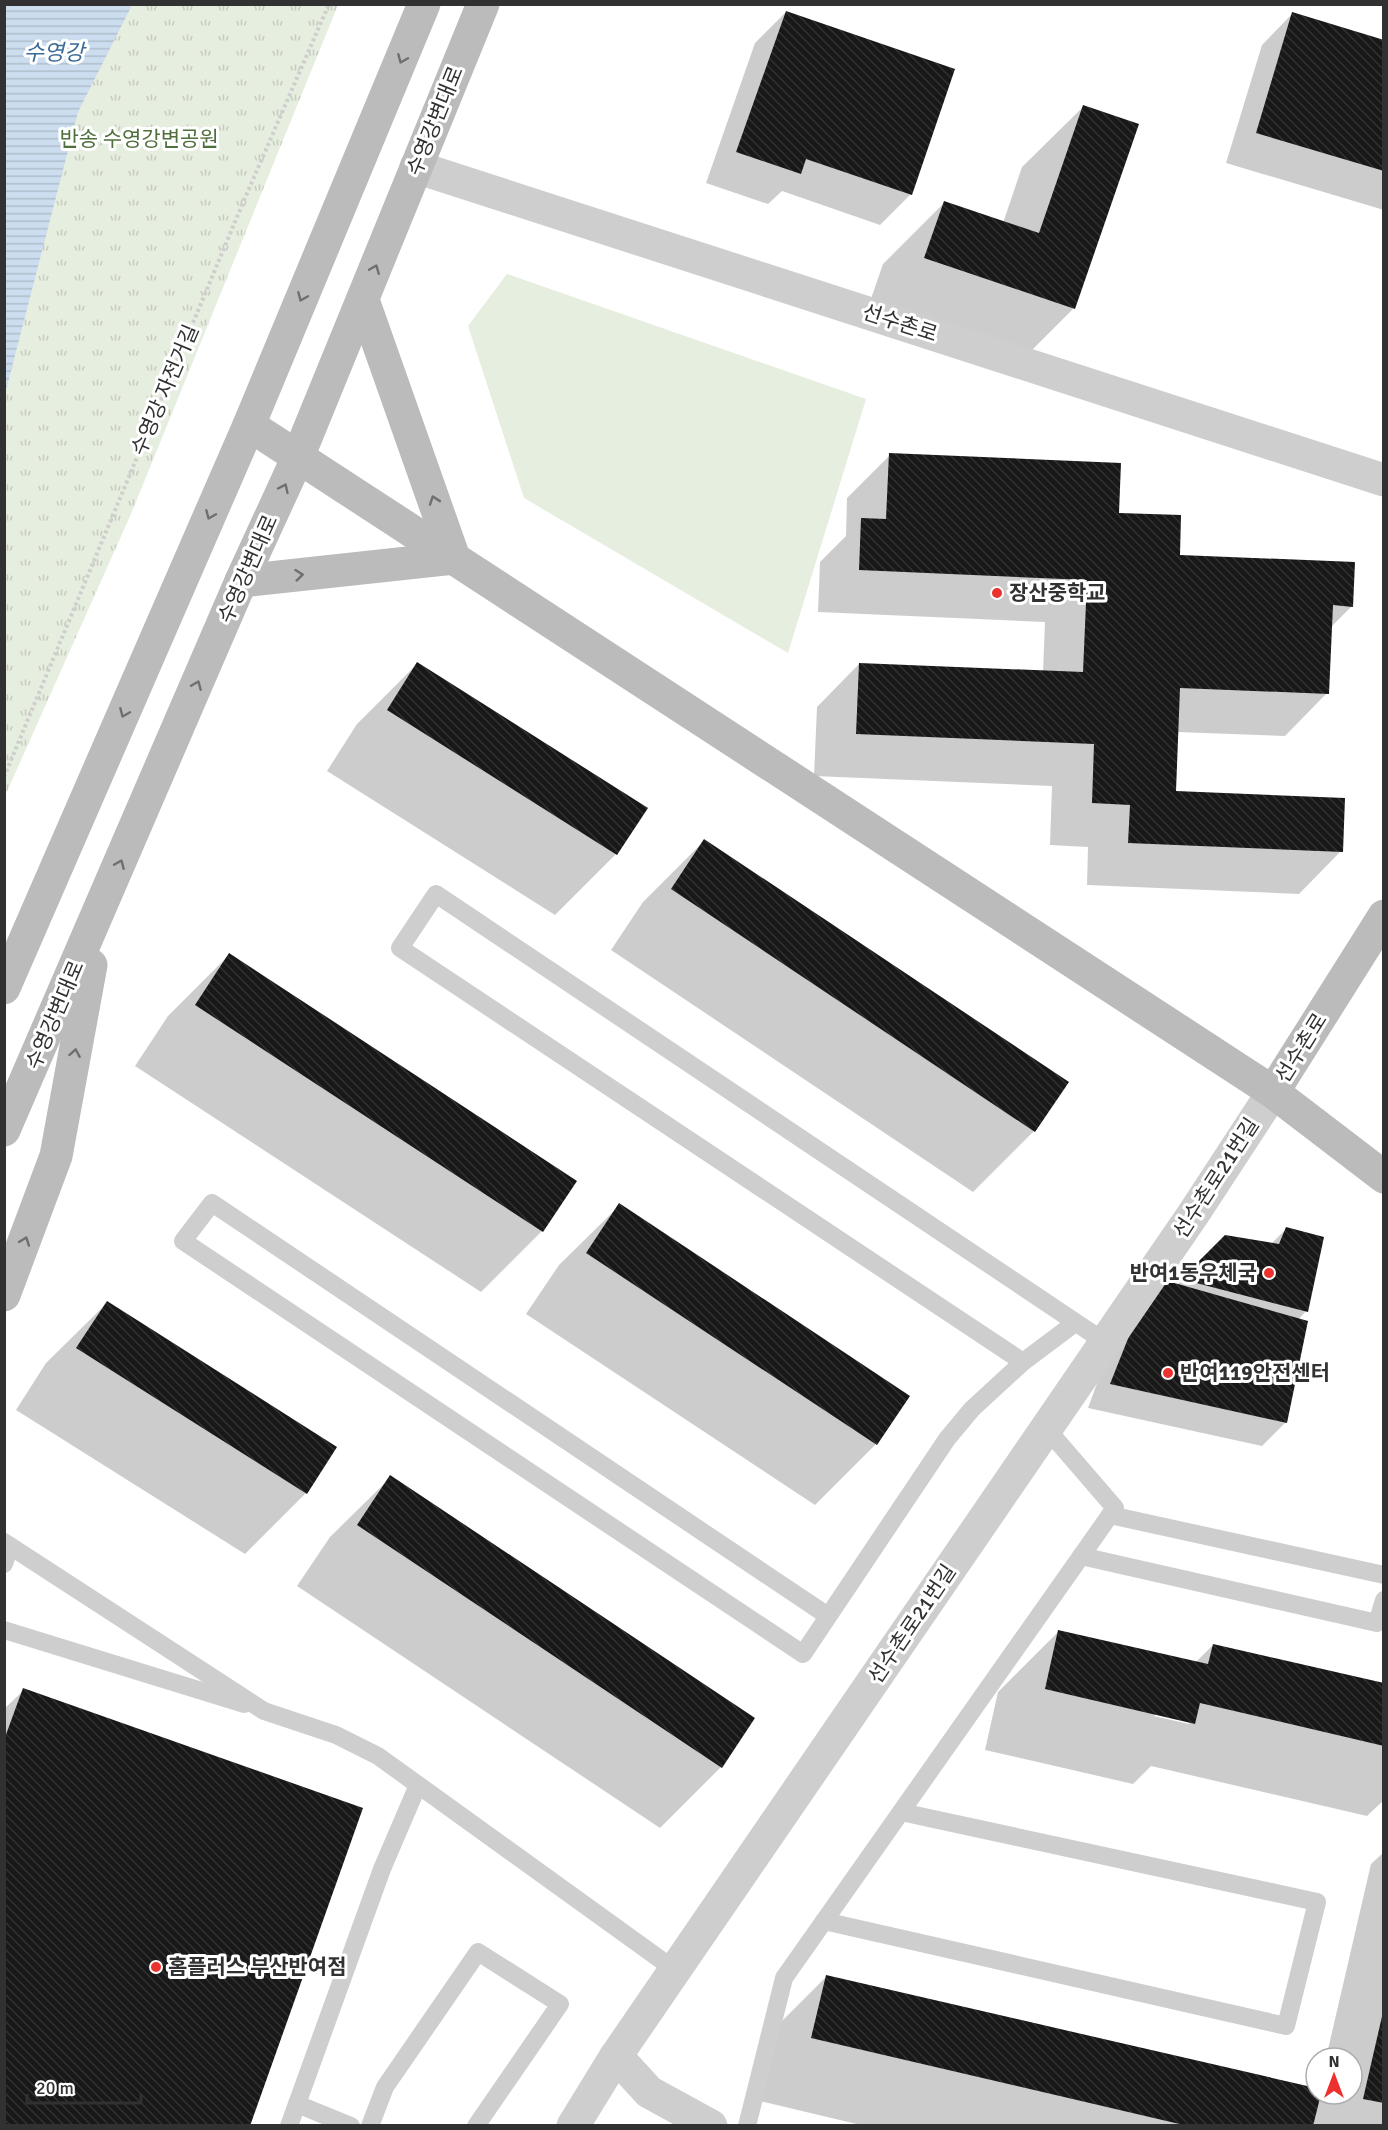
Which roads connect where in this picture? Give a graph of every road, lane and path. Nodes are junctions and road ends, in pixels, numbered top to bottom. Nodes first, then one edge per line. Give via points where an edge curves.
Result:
1 (329, 4) edge
2 (424, 4) edge
3 (483, 4) edge
4 (416, 167) junction
5 (363, 300) junction
6 (249, 425) junction
7 (298, 457) junction
8 (1383, 480) edge
9 (454, 558) junction
10 (241, 581) junction
11 (4, 777) edge
12 (101, 909) junction
13 (1383, 916) edge
14 (4, 988) edge
15 (1273, 1092) junction
16 (4, 1130) edge
17 (1383, 1177) edge
18 (4, 1296) edge
19 (1075, 1323) junction
20 (1105, 1342) junction
21 (1023, 1362) junction
22 (1046, 1428) junction
23 (1110, 1515) junction
24 (7, 1544) edge
25 (1081, 1556) junction
26 (4, 1564) edge
27 (1383, 1575) edge
28 (1383, 1600) edge
29 (828, 1616) junction
30 (4, 1630) edge
31 (264, 1711) junction
32 (418, 1785) junction
33 (901, 1812) junction
34 (824, 1921) junction
35 (675, 1970) junction
36 (616, 2055) junction
37 (297, 2104) junction
38 (289, 2126) edge
39 (351, 2126) edge
40 (370, 2126) edge
41 (476, 2126) edge
42 (573, 2126) edge
43 (711, 2126) edge
44 (747, 2126) edge

1 - 11 path, 수영강 자전거길
2 -> 6 main road
3 - 4 main road, 수영강변대로
5 -> 4 main road, 수영강변대로
4 - 8 street, 선수촌로
5 - 7 main road, 수영강변대로
9 -> 5 main road
6 - 7 main road
6 -> 14 main road
7 - 9 main road
10 -> 7 main road, 수영강변대로
10 -> 9 main road
9 - 15 main road
12 -> 10 main road, 수영강변대로
12 - 16 main road, 수영강변대로
18 -> 12 main road via 56,1156
13 - 15 main road, 선수촌로
15 - 17 main road, 선수촌로
15 - 20 street, 선수촌로21번길
19 - 20 lane
19 - 21 lane
19 - 21 lane via 436,894 400,948
20 - 22 street, 선수촌로21번길
21 - 29 lane via 972,1409 947,1439
22 - 23 lane via 1115,1508
22 - 35 street, 선수촌로21번길
23 - 25 lane
23 - 27 lane
24 - 26 lane
24 - 31 lane
25 - 28 lane via 1377,1623
25 - 33 lane
29 - 29 lane via 803,1654 183,1241 212,1203
30 - 31 lane
31 - 32 lane via 360,1745
32 - 35 lane
32 - 37 lane via 382,1869
33 - 34 lane
33 - 34 lane via 1317,1902 1286,2026
34 - 44 lane via 784,1978
35 - 36 street, 선수촌로21번길
36 - 42 street, 선수촌로21번길
36 - 43 street via 649,2092
37 - 38 lane
37 - 39 lane
40 - 41 lane via 385,2087 478,1952 560,2004

